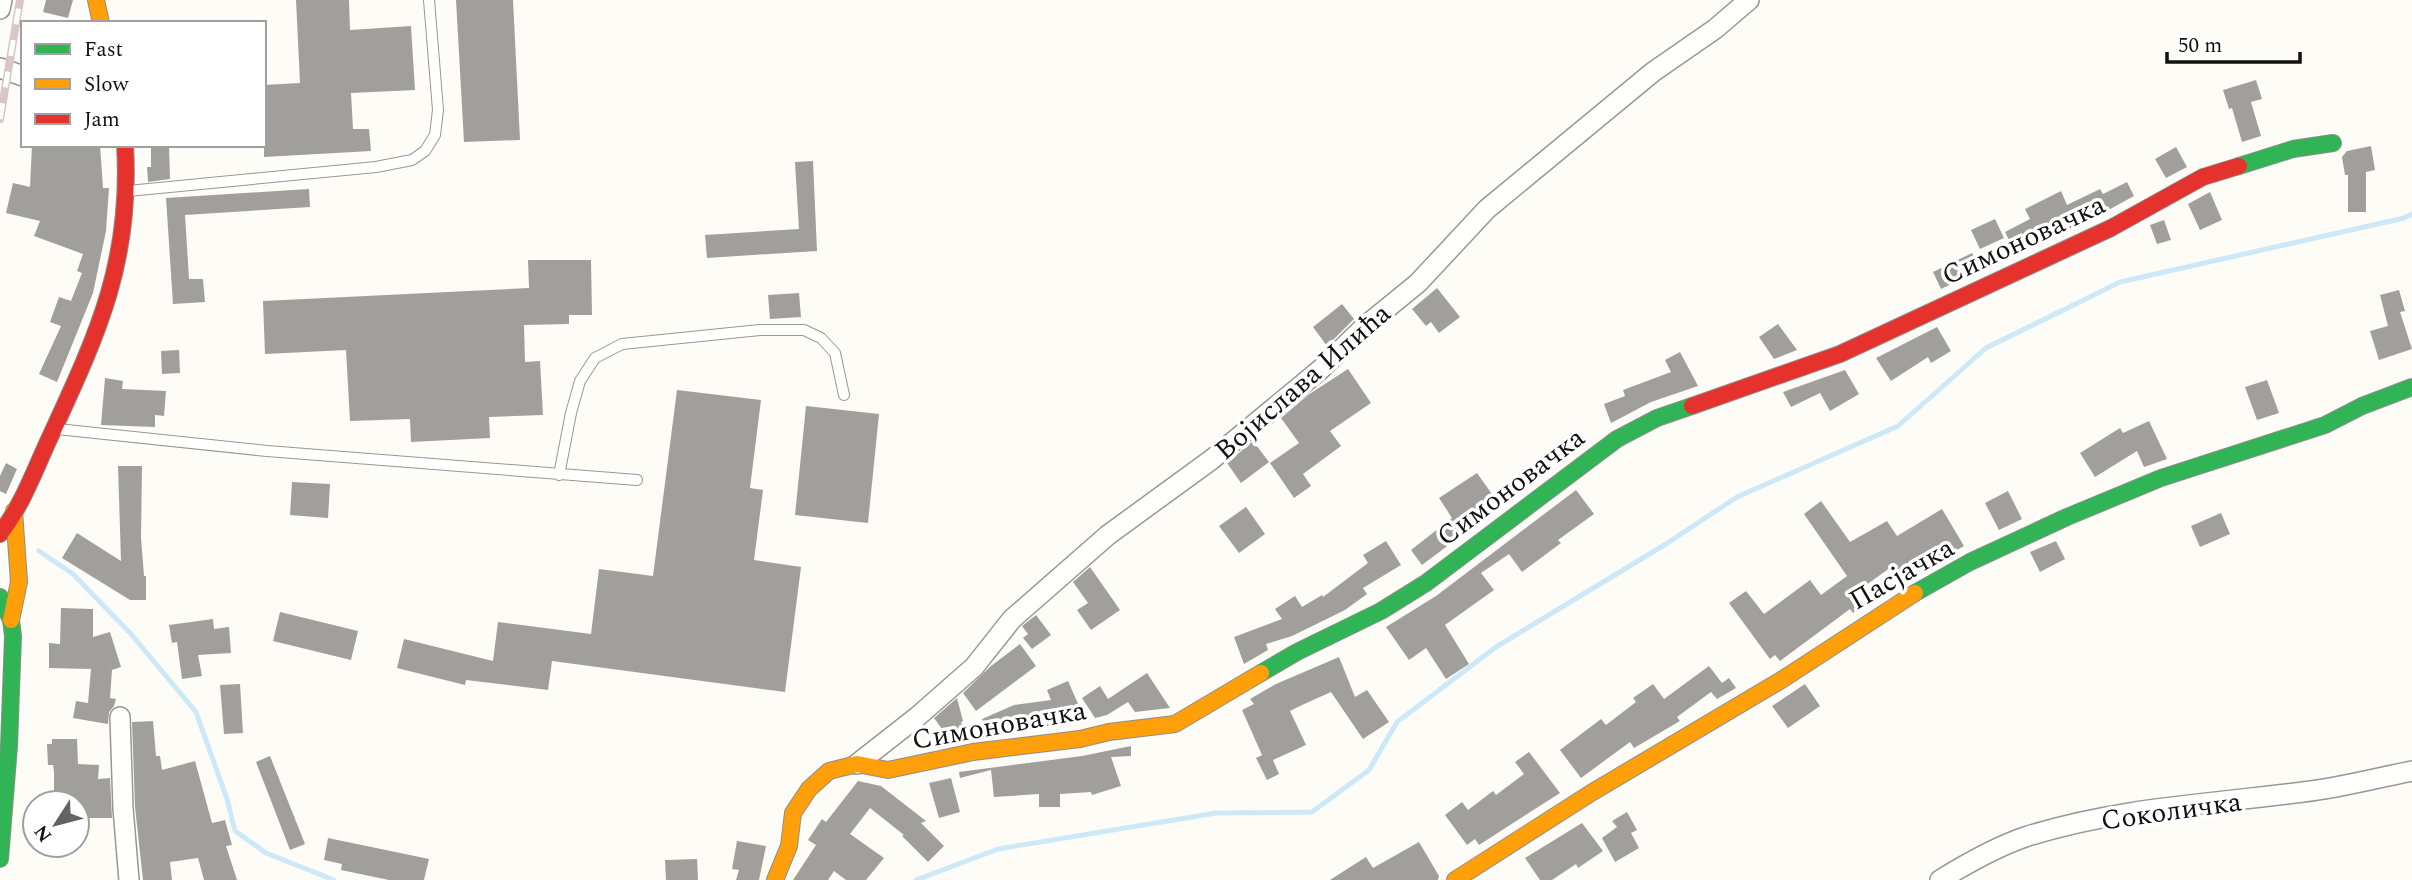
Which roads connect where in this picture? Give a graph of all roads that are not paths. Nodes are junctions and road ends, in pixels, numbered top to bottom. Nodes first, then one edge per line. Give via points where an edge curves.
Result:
1 (2, 0) edge
2 (96, 0) edge
3 (429, 0) edge
4 (1749, 0) edge
5 (0, 9) edge
6 (101, 21) edge
7 (0, 68) edge
8 (21, 75) edge
9 (2333, 143) dead end
10 (125, 147) edge
11 (127, 191) junction
12 (2411, 386) edge
13 (844, 395) dead end
14 (53, 429) junction
15 (559, 475) junction
16 (637, 480) dead end
17 (14, 511) junction
18 (3, 531) edge
19 (1, 566) edge
20 (5, 601) edge
21 (120, 717) dead end
22 (857, 764) junction
23 (2412, 771) edge
24 (0, 859) edge
25 (129, 880) edge
26 (775, 880) edge
27 (1455, 880) edge
28 (1940, 880) edge

1 - 5 street
2 - 6 main road
3 - 11 lane via 439,119 431,144 418,157 376,167
4 - 22 street, Војислава Илића via 1653,72 1487,209 1418,283 1321,369 1211,460 1108,536 1012,619 974,667
7 - 8 street
9 - 22 main road, Симоновачка via 2293,149 2203,177 2111,228 1840,354 1657,418 1617,439 1426,583 1175,724 973,751 888,770
10 - 11 main road
11 - 14 main road via 102,318
12 - 27 main road, Пасјачка via 2325,425 2161,478 1944,576
13 - 15 lane via 835,353 821,338 804,330 622,344 595,358 580,381
14 - 15 lane via 267,452
14 - 17 main road
15 - 16 lane
17 - 18 main road
17 - 20 main road via 19,582
18 - 19 main road
20 - 24 main road via 9,746
21 - 25 street
22 - 26 main road, Симоновачка via 829,771 803,797 793,813 789,846
23 - 28 street, Соколичка via 2306,792 2097,819 2024,838

